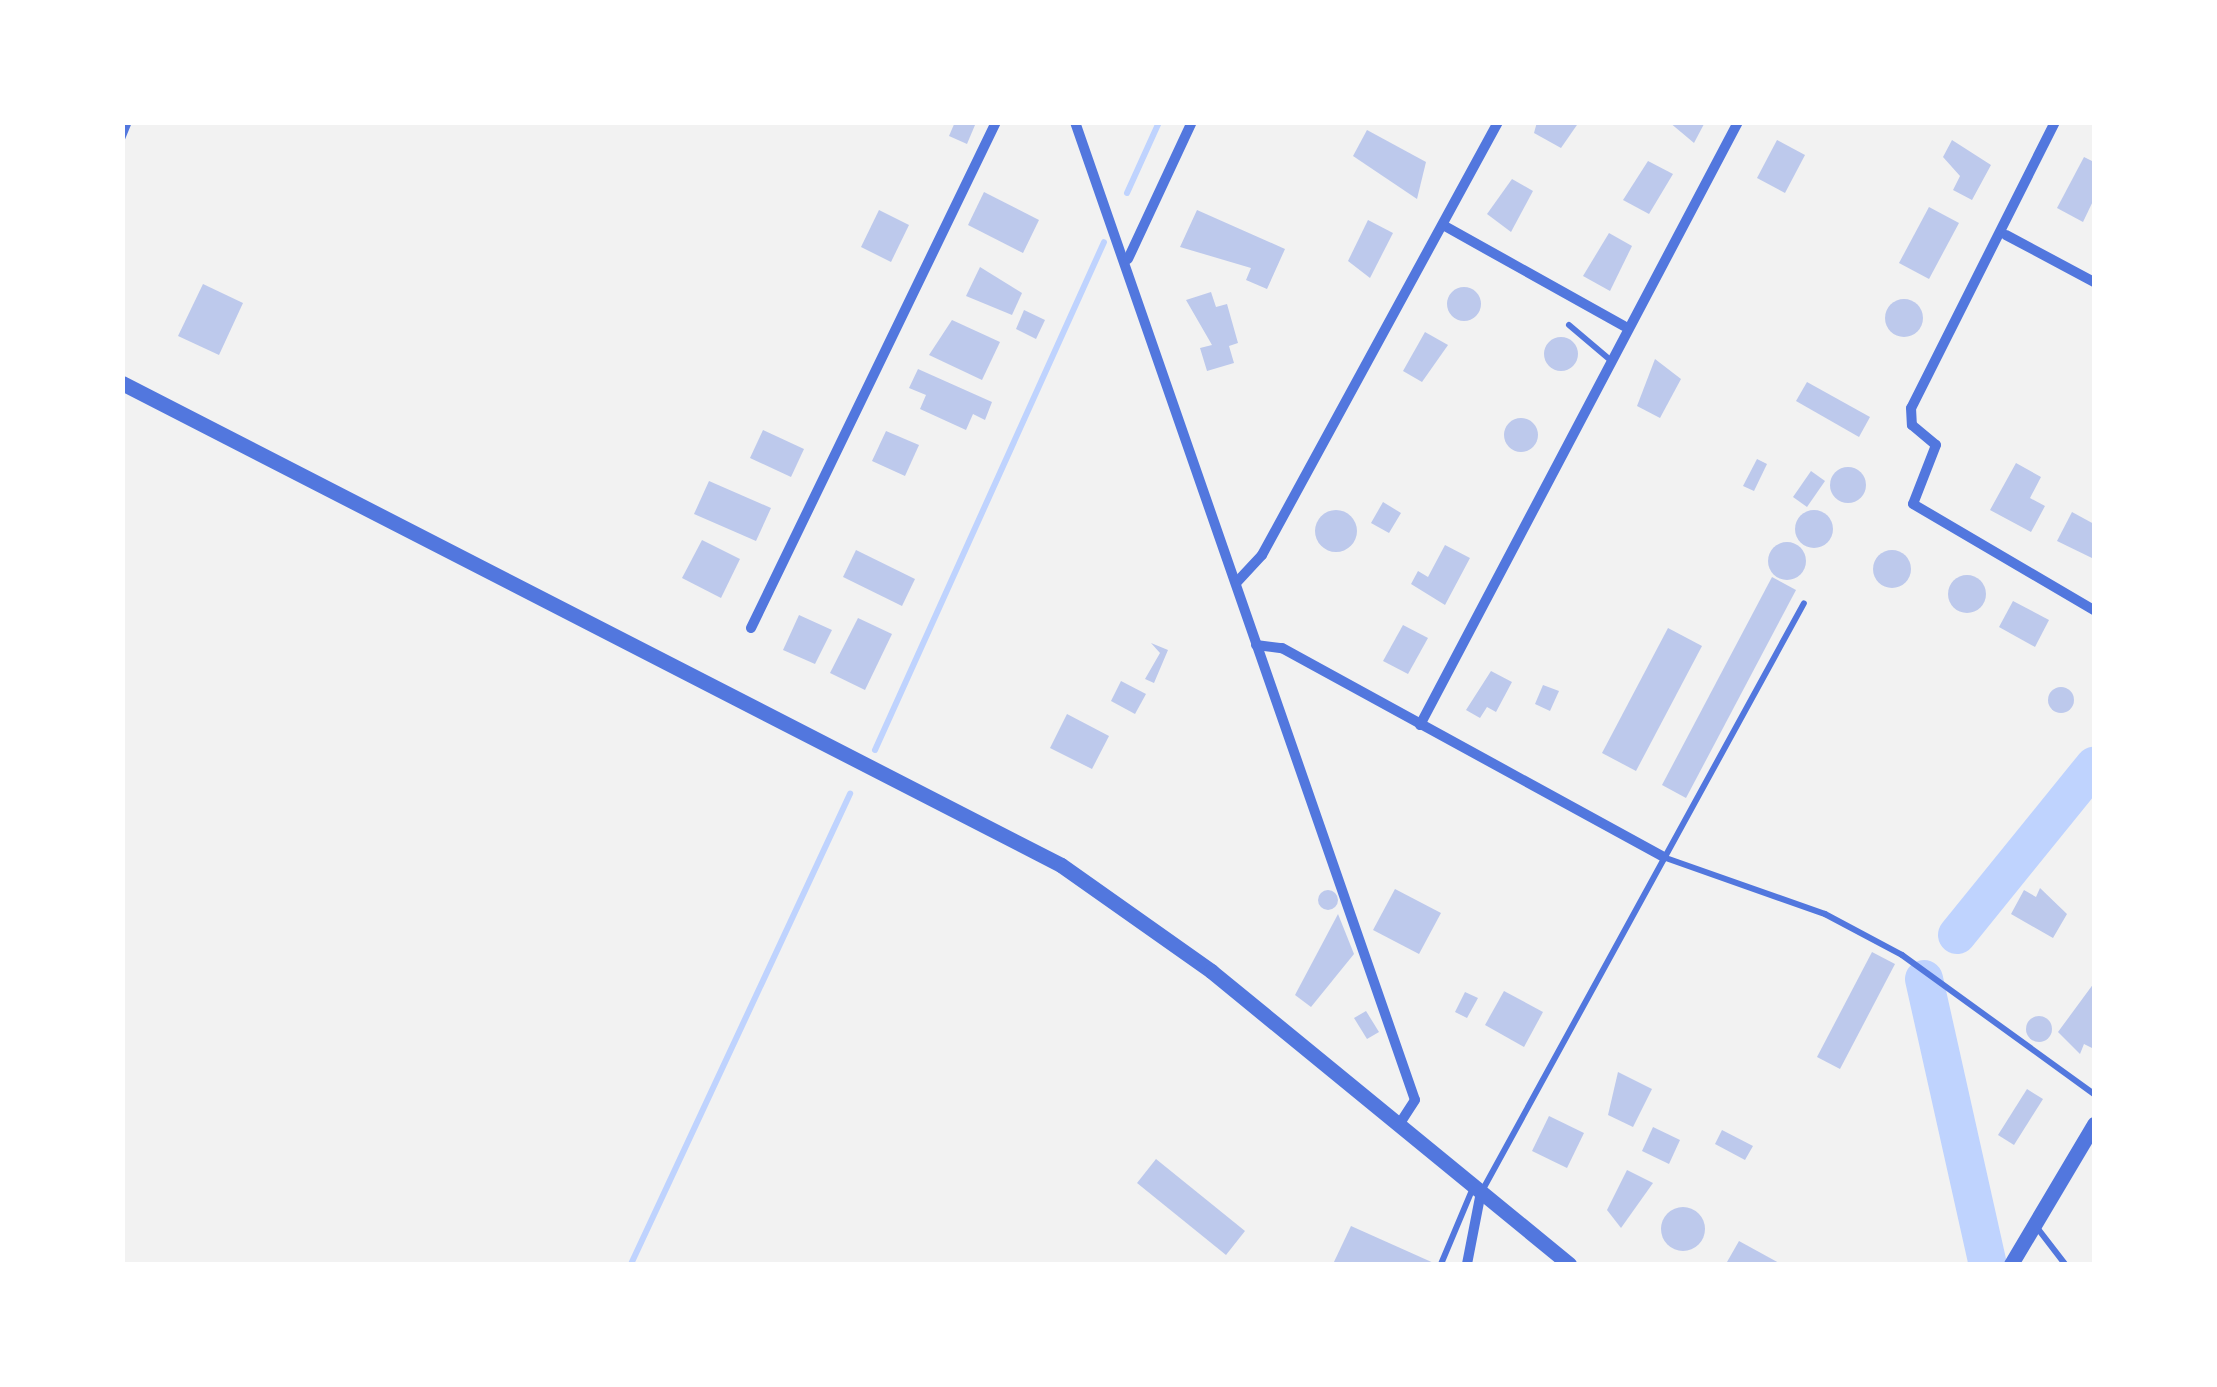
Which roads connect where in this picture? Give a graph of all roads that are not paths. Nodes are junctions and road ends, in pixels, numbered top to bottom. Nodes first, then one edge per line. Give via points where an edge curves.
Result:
1 (129, 122) edge
2 (996, 122) edge
3 (1075, 122) edge
4 (1192, 122) edge
5 (1498, 122) edge
6 (1738, 122) edge
7 (2055, 122) edge
8 (122, 138) edge
9 (1443, 226) junction
10 (2006, 235) junction
11 (1128, 259) junction
12 (2094, 282) edge
13 (1570, 325) dead end
14 (1624, 326) junction
15 (1608, 358) junction
16 (122, 383) edge
17 (1236, 583) junction
18 (1804, 603) dead end
19 (2094, 610) edge
20 (751, 628) dead end
21 (1256, 646) junction
22 (1420, 726) junction
23 (1664, 858) junction
24 (2094, 1094) edge
25 (2094, 1124) edge
26 (1398, 1125) junction
27 (1478, 1189) junction
28 (2034, 1224) junction
29 (1441, 1264) edge
30 (1467, 1264) edge
31 (1568, 1264) edge
32 (2010, 1264) edge
33 (2065, 1264) edge

1 - 8 lane
2 - 20 street
3 - 11 street
4 - 11 street
5 - 9 street
6 - 14 street
7 - 10 street
9 - 14 street
9 - 17 street via 1262,555
10 - 12 street
10 - 19 street via 1911,408 1912,424 1936,445 1912,504
11 - 17 street
13 - 15 lane
14 - 15 street
15 - 22 street
16 - 26 street via 1061,865 1198,960
17 - 21 street
18 - 23 lane
21 - 22 street via 1282,648
21 - 26 street via 1415,1100
22 - 23 street
23 - 24 lane via 1826,914 1902,955
23 - 27 lane
25 - 28 street
26 - 27 street
27 - 29 lane
27 - 30 street
27 - 31 street
28 - 32 street
28 - 33 lane

